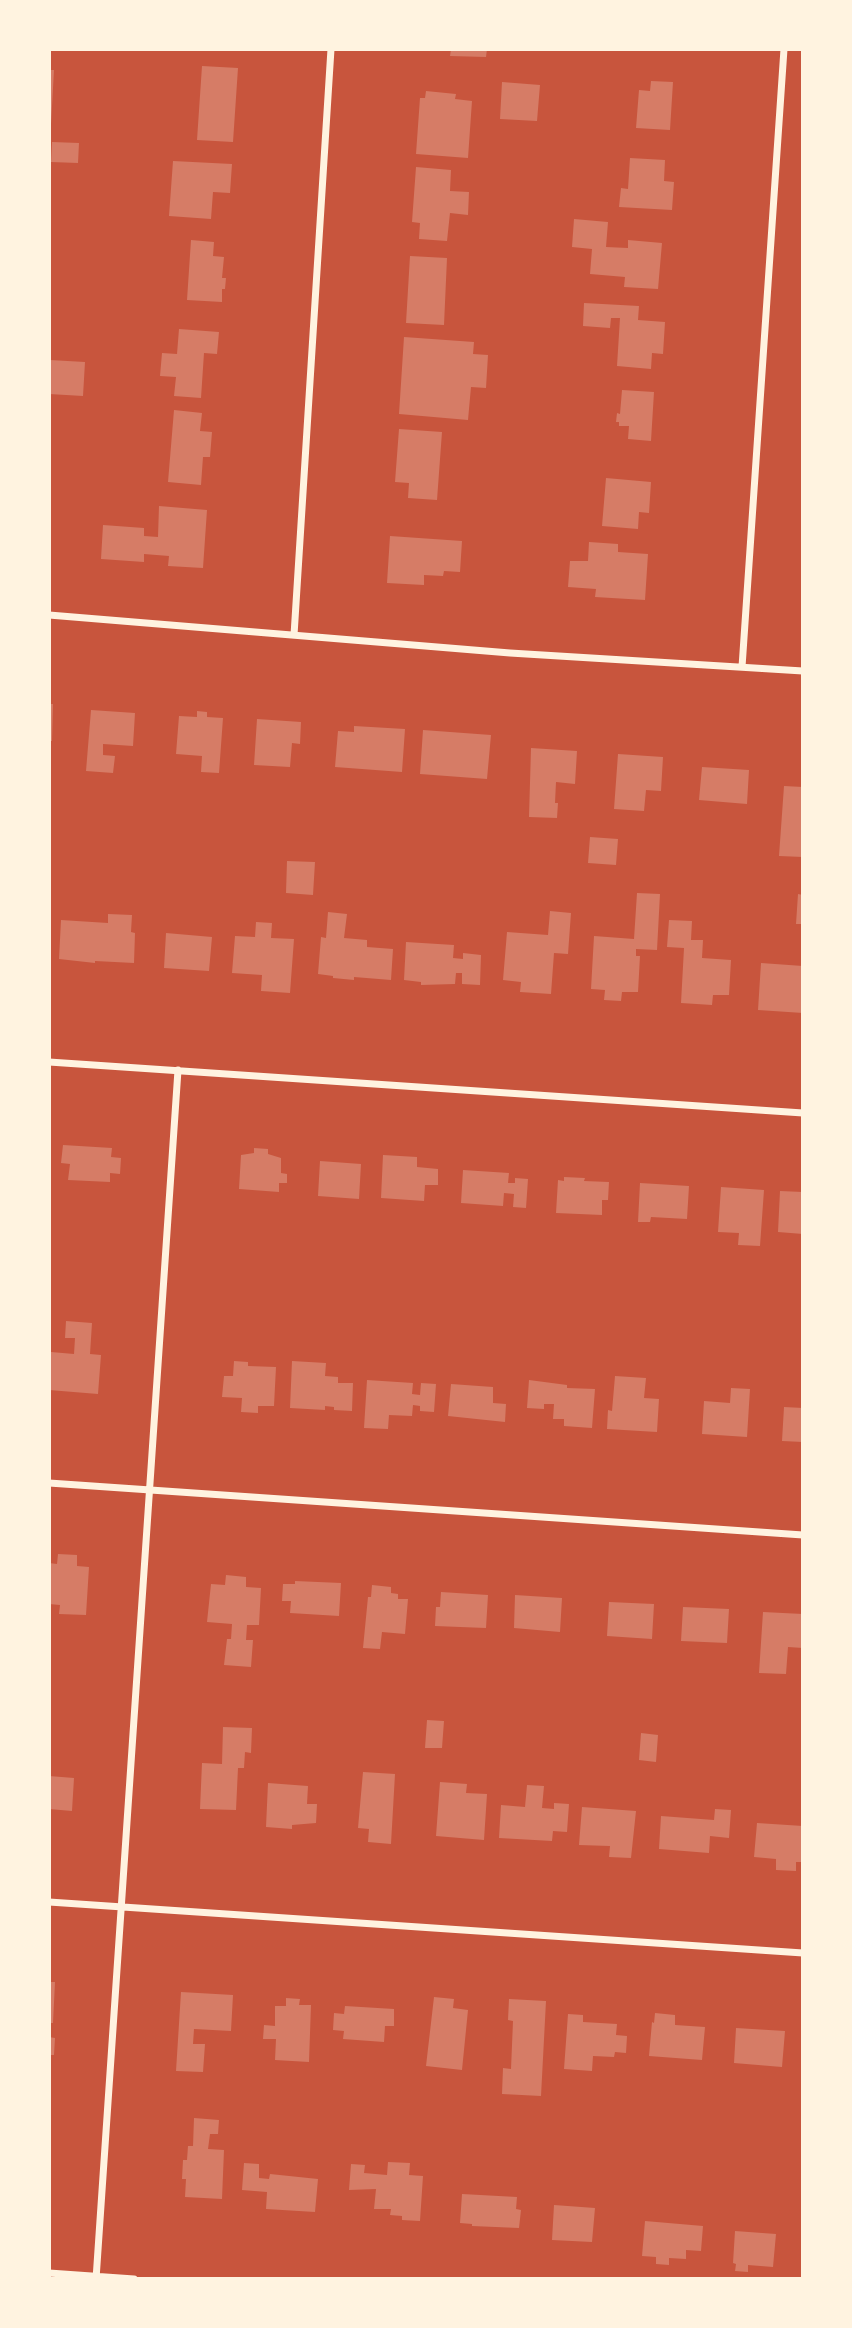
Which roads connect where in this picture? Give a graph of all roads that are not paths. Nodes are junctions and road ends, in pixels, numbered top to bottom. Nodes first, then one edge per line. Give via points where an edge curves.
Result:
1 (331, 49) edge
2 (784, 49) edge
3 (49, 615) edge
4 (294, 635) junction
5 (742, 667) junction
6 (803, 671) edge
7 (49, 1062) edge
8 (178, 1070) junction
9 (803, 1113) edge
10 (49, 1483) edge
11 (150, 1490) junction
12 (803, 1535) edge
13 (49, 1902) edge
14 (121, 1907) junction
15 (803, 1953) edge
16 (49, 2273) edge
17 (97, 2278) edge
18 (134, 2279) edge

1 - 4 street
2 - 5 street
3 - 4 street
4 - 5 street
5 - 6 street
7 - 8 street
8 - 9 street
8 - 11 street
10 - 11 street
11 - 12 street
11 - 14 street
13 - 14 street
14 - 15 street
14 - 17 street
16 - 17 street
17 - 18 street

